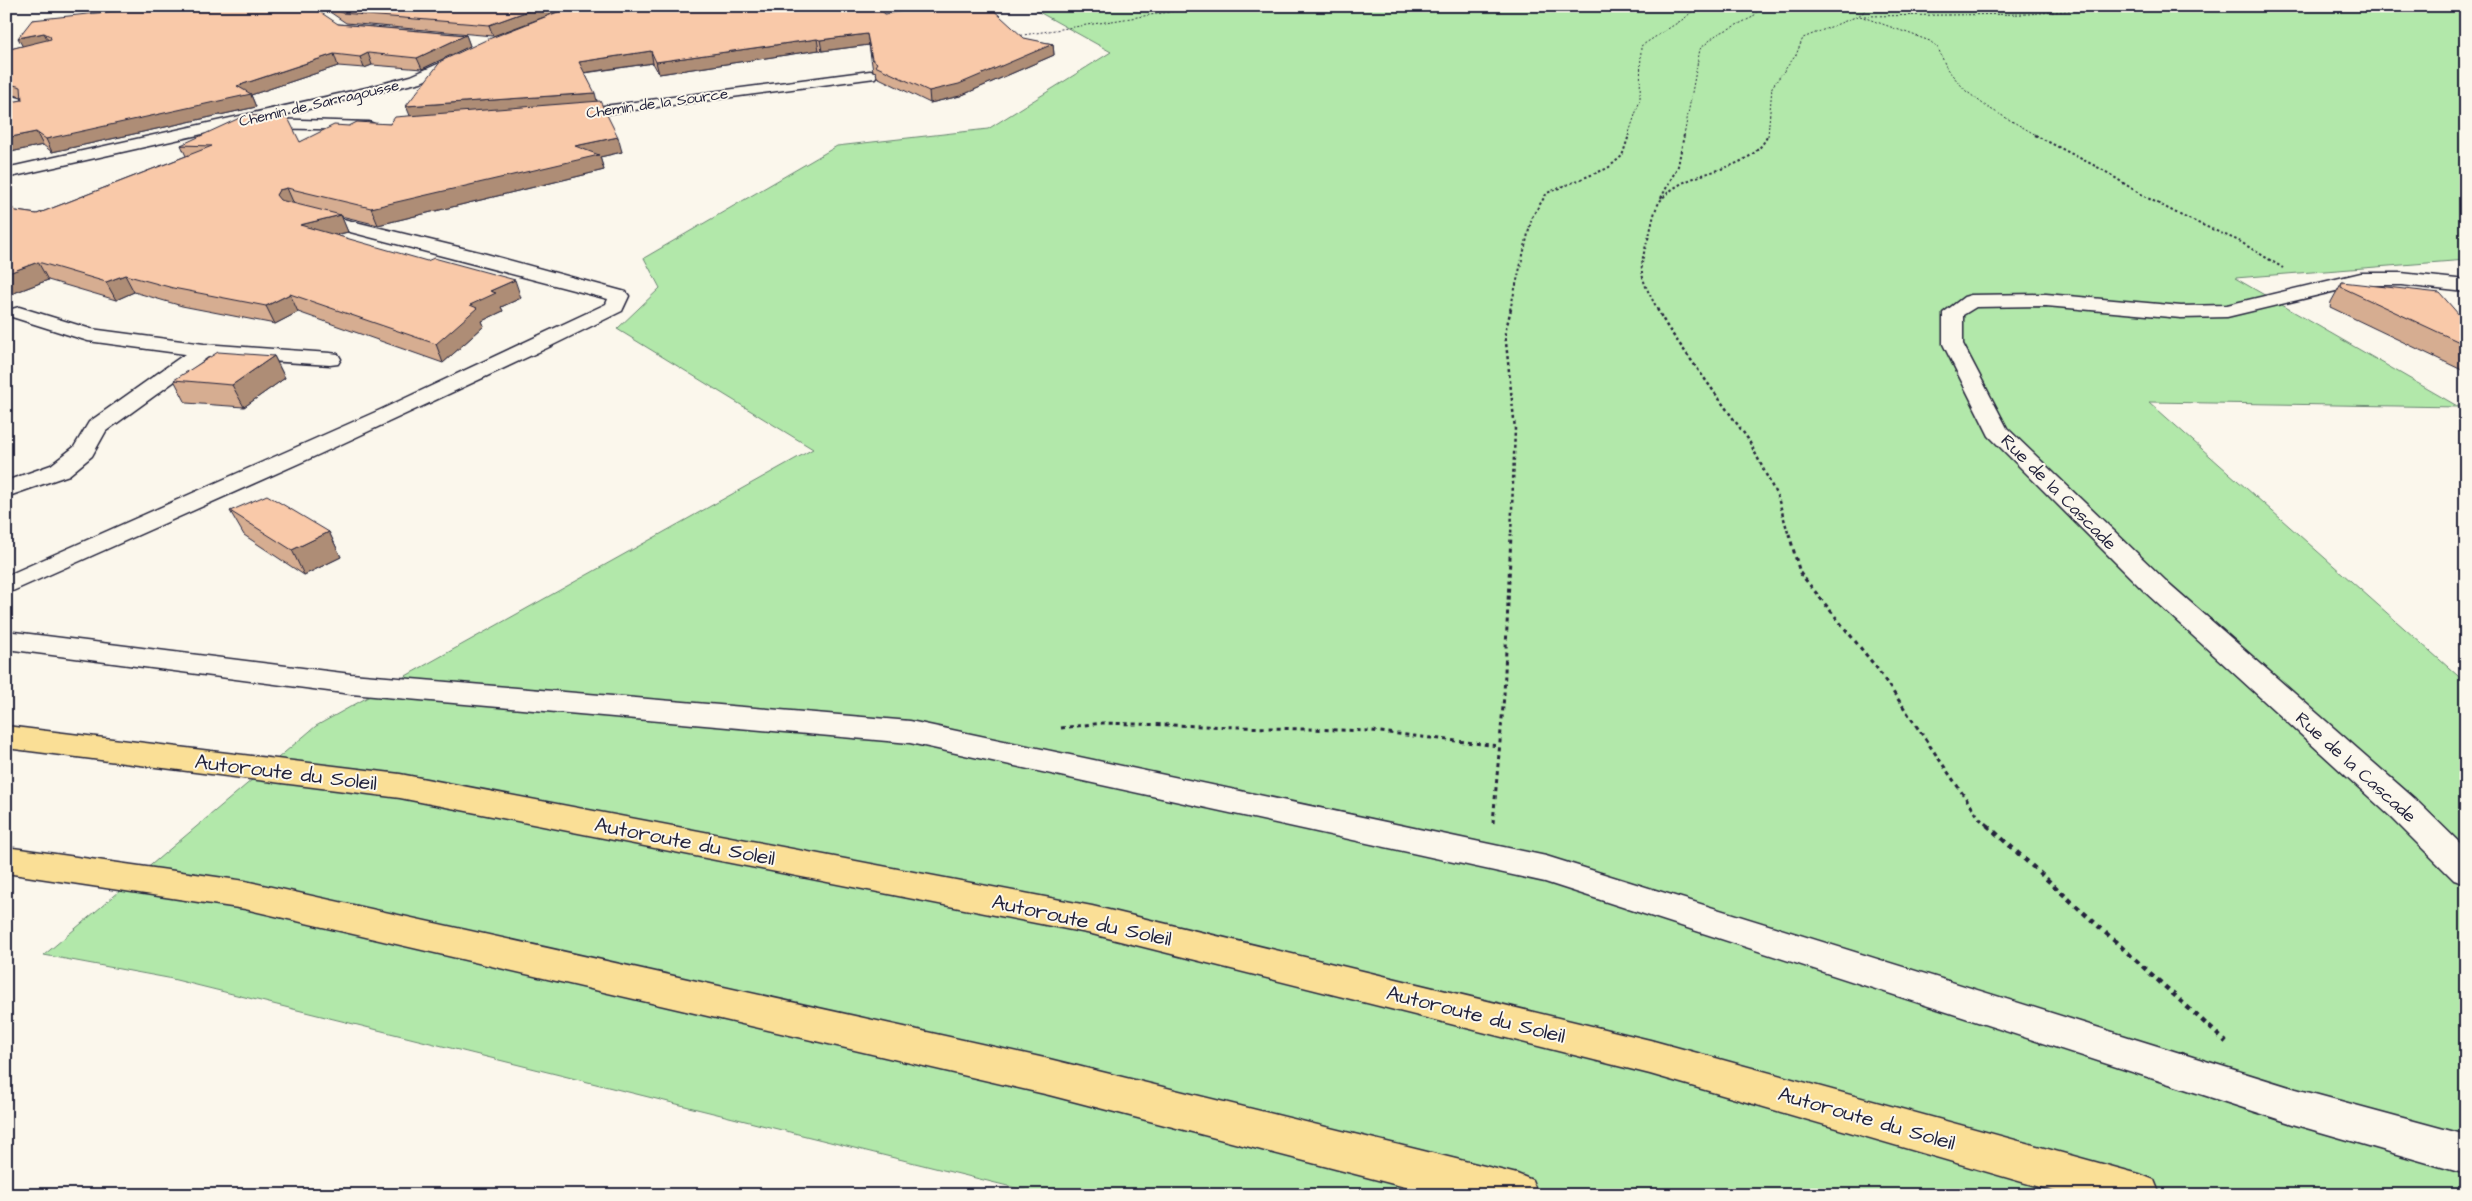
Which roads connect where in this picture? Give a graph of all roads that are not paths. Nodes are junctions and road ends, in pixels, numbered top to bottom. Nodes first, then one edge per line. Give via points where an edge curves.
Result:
1 (484, 46) edge
2 (870, 75) dead end
3 (6, 97) edge
4 (6, 113) edge
5 (554, 116) edge
6 (234, 123) junction
7 (381, 127) edge
8 (6, 173) edge
9 (294, 211) edge
10 (2466, 286) edge
11 (19, 313) dead end
12 (204, 350) junction
13 (330, 359) dead end
14 (6, 490) edge
15 (6, 586) edge
16 (6, 640) edge
17 (6, 737) edge
18 (6, 860) edge
19 (2466, 871) edge
20 (2466, 1154) edge
21 (1517, 1195) edge
22 (2138, 1195) edge

1 - 6 street, Chemin de Sarragousse via 416,79
2 - 5 street, Chemin de la Source
3 - 4 lane via 22,102 23,110
6 - 7 street
6 - 8 street, Chemin de Sarragousse
9 - 15 street via 619,296 615,307 497,366
10 - 19 street, Rue de la Cascade via 2400,279 2361,279 2218,311 2181,312 2046,300 1971,301 1953,312 1953,344 1997,430 2156,587 2403,808
11 - 12 street via 88,335
12 - 13 street
12 - 14 street via 97,426 84,451 60,470
16 - 20 street via 351,684 910,732 1546,869 2296,1107
17 - 22 highway, Autoroute du Soleil via 400,786 1092,920 1650,1057
18 - 21 highway via 244,894 1049,1077

